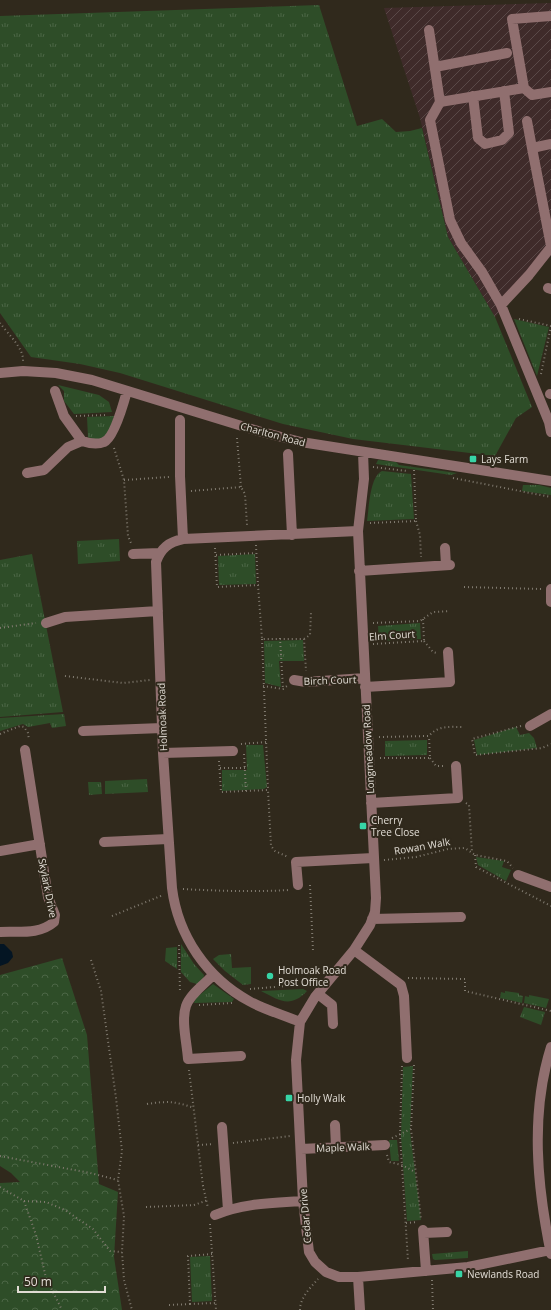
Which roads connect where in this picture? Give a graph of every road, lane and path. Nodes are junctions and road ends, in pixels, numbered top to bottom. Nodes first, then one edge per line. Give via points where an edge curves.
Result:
1 (551, 16) edge
2 (429, 30) dead end
3 (507, 53) dead end
4 (435, 67) junction
5 (524, 88) junction
6 (504, 91) junction
7 (551, 92) edge
8 (473, 96) junction
9 (440, 102) junction
10 (527, 121) dead end
11 (551, 144) edge
12 (532, 148) junction
13 (551, 246) edge
14 (500, 305) junction
15 (514, 318) dead end
16 (0, 323) edge
17 (551, 326) edge
18 (23, 371) junction
19 (0, 373) edge
20 (541, 376) dead end
21 (55, 391) dead end
22 (126, 391) junction
23 (119, 414) junction
24 (64, 416) junction
25 (180, 420) dead end
26 (551, 432) edge
27 (110, 438) junction
28 (237, 438) dead end
29 (82, 441) junction
30 (363, 452) junction
31 (288, 454) dead end
32 (415, 461) junction
33 (27, 473) dead end
34 (180, 476) junction
35 (453, 478) dead end
36 (124, 480) junction
37 (551, 481) edge
38 (241, 487) junction
39 (181, 491) junction
40 (551, 497) edge
41 (416, 521) junction
42 (358, 527) junction
43 (292, 535) junction
44 (252, 536) junction
45 (215, 538) junction
46 (184, 539) junction
47 (445, 548) dead end
48 (159, 553) junction
49 (256, 553) junction
50 (135, 554) joint
51 (216, 555) junction
52 (421, 567) junction
53 (359, 570) junction
54 (258, 585) junction
55 (464, 587) dead end
56 (547, 589) edge
57 (551, 602) edge
58 (158, 611) junction
59 (450, 611) dead end
60 (312, 612) dead end
61 (423, 619) junction
62 (46, 623) joint
63 (362, 624) junction
64 (0, 628) edge
65 (280, 638) junction
66 (262, 639) junction
67 (304, 639) junction
68 (424, 640) junction
69 (363, 645) junction
70 (448, 654) joint
71 (65, 676) dead end
72 (160, 676) junction
73 (294, 680) joint
74 (306, 682) junction
75 (365, 682) junction
76 (263, 686) junction
77 (283, 689) junction
78 (551, 714) edge
79 (530, 726) joint
80 (464, 727) dead end
81 (162, 728) junction
82 (83, 732) dead end
83 (0, 734) edge
84 (429, 736) junction
85 (368, 737) junction
86 (266, 742) junction
87 (243, 744) junction
88 (551, 744) edge
89 (25, 750) joint
90 (233, 751) joint
91 (218, 752) junction
92 (163, 753) junction
93 (369, 758) junction
94 (430, 758) junction
95 (456, 766) joint
96 (219, 768) junction
97 (245, 768) junction
98 (268, 790) junction
99 (246, 791) junction
100 (453, 798) junction
101 (371, 803) junction
102 (168, 839) junction
103 (104, 842) dead end
104 (40, 844) junction
105 (0, 851) edge
106 (472, 852) junction
107 (475, 855) junction
108 (373, 860) junction
109 (296, 862) junction
110 (518, 875) joint
111 (310, 882) dead end
112 (551, 887) edge
113 (299, 888) junction
114 (310, 889) junction
115 (172, 890) junction
116 (551, 906) edge
117 (112, 916) dead end
118 (461, 917) dead end
119 (372, 919) junction
120 (0, 932) edge
121 (354, 950) junction
122 (313, 951) dead end
123 (90, 960) dead end
124 (213, 975) junction
125 (392, 977) junction
126 (327, 982) junction
127 (231, 990) junction
128 (318, 994) junction
129 (551, 1011) edge
130 (300, 1022) junction
131 (333, 1024) dead end
132 (551, 1047) edge
133 (241, 1056) dead end
134 (407, 1058) junction
135 (188, 1059) junction
136 (147, 1104) dead end
137 (194, 1108) junction
138 (335, 1125) dead end
139 (222, 1127) dead end
140 (411, 1129) junction
141 (400, 1135) junction
142 (300, 1136) junction
143 (223, 1144) junction
144 (198, 1145) junction
145 (385, 1145) junction
146 (336, 1147) junction
147 (301, 1149) junction
148 (0, 1156) edge
149 (402, 1165) junction
150 (415, 1172) junction
151 (118, 1180) junction
152 (0, 1187) edge
153 (208, 1200) junction
154 (24, 1201) junction
155 (303, 1201) junction
156 (146, 1207) dead end
157 (228, 1210) junction
158 (212, 1215) junction
159 (406, 1223) junction
160 (423, 1228) junction
161 (447, 1232) dead end
162 (551, 1251) edge
163 (122, 1252) junction
164 (212, 1254) junction
165 (429, 1271) junction
166 (326, 1272) junction
167 (409, 1273) junction
168 (358, 1277) junction
169 (215, 1303) junction
170 (190, 1304) junction
171 (168, 1306) dead end
172 (62, 1310) edge
173 (132, 1310) edge
174 (216, 1310) edge
175 (300, 1310) edge
176 (360, 1310) edge
177 (433, 1310) edge

1 - 5 street via 512,19
2 - 4 street
3 - 4 street
4 - 9 street
5 - 6 street
5 - 7 street via 532,95
6 - 8 street
6 - 8 street via 509,133 502,140 485,144 478,138
8 - 9 street
9 - 14 street via 430,120 450,220 461,243 482,272
10 - 12 street
11 - 12 street
12 - 13 street
13 - 14 street via 529,275
14 - 26 street
15 - 17 path
16 - 18 path via 24,357
17 - 20 path
18 - 19 street, Charlton Road
18 - 22 street, Charlton Road via 92,380
21 - 24 street
22 - 23 street
22 - 30 street, Charlton Road via 258,431 301,442
23 - 24 path
23 - 27 street
24 - 29 street
25 - 34 street
27 - 29 street via 103,442
27 - 36 path
28 - 38 path
29 - 33 street via 68,447 44,470
30 - 32 street, Charlton Road
30 - 42 street, Longmeadow Road via 364,479
31 - 43 street
32 - 37 street, Charlton Road
32 - 41 path
34 - 36 path
34 - 39 street
35 - 40 path
36 - 50 path via 128,536
38 - 39 path
38 - 44 path via 245,494
39 - 46 street
41 - 42 path
41 - 52 path via 420,535
42 - 43 street
42 - 53 street, Longmeadow Road
43 - 44 street
44 - 45 street
44 - 49 path
45 - 46 street
45 - 51 path
46 - 48 street via 165,546
47 - 52 street via 448,565
48 - 50 street
48 - 58 street, Holmoak Road via 156,562
49 - 51 path
49 - 54 path
51 - 54 path via 217,587
52 - 53 street
53 - 63 street, Longmeadow Road
54 - 66 path
55 - 56 path
56 - 57 street
58 - 62 street via 65,617
58 - 72 street, Holmoak Road
59 - 61 path, Elm Court via 433,612
60 - 67 path via 311,632
61 - 63 path, Elm Court
61 - 68 path, Elm Court
62 - 64 path
63 - 69 street, Longmeadow Road
65 - 66 path
65 - 67 path
65 - 77 path
66 - 76 path
67 - 74 path
68 - 69 path, Elm Court
68 - 70 path via 433,652
69 - 75 street, Longmeadow Road
70 - 75 street, Birch Court via 450,682
71 - 72 path via 127,683
72 - 81 street, Holmoak Road
73 - 74 street, Birch Court
73 - 77 path
74 - 75 street, Birch Court
75 - 85 street, Longmeadow Road
76 - 77 path
76 - 86 path
78 - 79 street
79 - 88 path via 518,726 472,739 475,756 542,748
80 - 84 path via 446,726 434,729
81 - 82 street
81 - 92 street, Holmoak Road
83 - 89 path via 20,726 24,727 29,742
84 - 85 path
84 - 94 path
85 - 93 street, Longmeadow Road
86 - 87 path
86 - 98 path
87 - 90 path via 235,744
87 - 97 path
89 - 104 street, Skylark Drive
90 - 91 street
91 - 92 street
91 - 96 path
92 - 102 street, Holmoak Road
93 - 94 path
93 - 101 street, Longmeadow Road
94 - 95 path via 436,766
95 - 100 street
96 - 97 path
96 - 99 path via 221,792
97 - 99 path
98 - 99 path
98 - 109 path via 271,846 275,851
100 - 101 street
100 - 106 path via 469,805
101 - 108 street, Longmeadow Road
102 - 103 street
102 - 115 street, Holmoak Road
104 - 105 street, Skylark Drive
104 - 120 street, Skylark Drive via 48,897 55,915 54,922 39,931
106 - 107 path
106 - 108 path, Rowan Walk via 465,848 448,849 416,857
107 - 110 path via 507,861
107 - 116 path via 476,867
108 - 109 street
108 - 119 street, Longmeadow Road via 376,898
109 - 113 street
110 - 112 street
111 - 114 path
113 - 114 path
113 - 115 path via 245,892 218,889
114 - 122 path
115 - 117 path
115 - 124 street, Holmoak Road via 175,909 183,930 200,960
118 - 119 street
119 - 121 street, Longmeadow Road
121 - 125 street
121 - 126 street, Longmeadow Road
123 - 151 path via 101,991 116,1098 122,1151
124 - 127 street, Holmoak Road
124 - 135 street via 186,1006
125 - 129 path via 465,979 465,991
125 - 134 street via 401,985 404,996
126 - 127 path
126 - 128 street, Longmeadow Road
127 - 130 street, Holmoak Road via 250,1002
128 - 130 street, Longmeadow Road
128 - 131 street via 332,1005
130 - 142 street, Cedar Drive via 296,1060
132 - 162 street via 542,1082 538,1123 542,1212
133 - 135 street
134 - 140 path via 414,1066
134 - 141 path via 401,1068
135 - 137 path
136 - 137 path via 178,1102
137 - 144 path
138 - 146 street
139 - 143 street
140 - 141 path
140 - 150 path
141 - 145 path
141 - 149 path
142 - 143 path
142 - 147 street, Cedar Drive
143 - 144 path
143 - 157 street
144 - 153 path via 203,1186
145 - 146 street, Maple Walk
145 - 149 path via 389,1162
146 - 147 street, Maple Walk
147 - 155 street, Cedar Drive
148 - 151 path
149 - 150 path
149 - 159 path
150 - 160 path
151 - 163 path via 124,1216
152 - 154 path
153 - 156 path via 194,1205
153 - 158 path
154 - 163 path via 46,1202 65,1210 93,1229 110,1251
154 - 172 path via 36,1235 46,1278
155 - 157 street via 255,1204
155 - 166 street, Cedar Drive via 309,1252
157 - 158 street
158 - 164 path
159 - 160 path
159 - 167 path
160 - 161 street
160 - 165 street
162 - 165 street via 468,1267
163 - 173 path via 124,1280
164 - 169 path
164 - 170 path via 188,1256
165 - 167 street
165 - 177 path
166 - 168 street via 339,1277
166 - 175 path via 309,1288 300,1304
167 - 168 street
168 - 176 street
169 - 170 path
169 - 174 path
170 - 171 path

